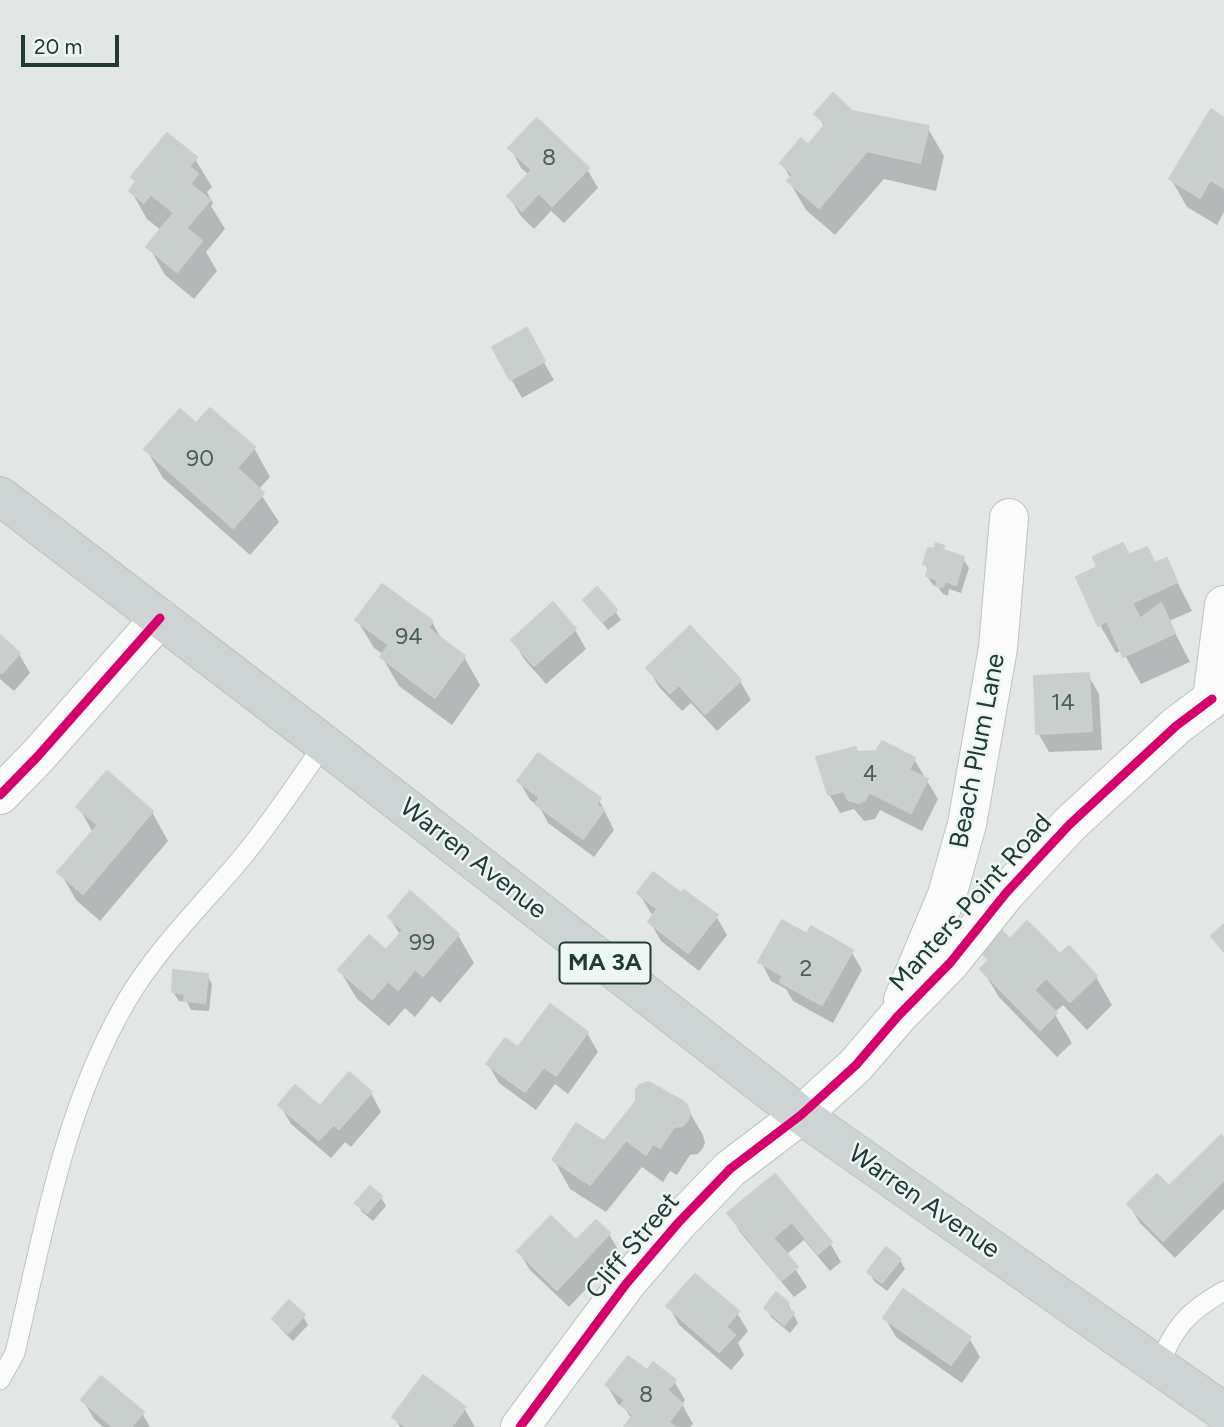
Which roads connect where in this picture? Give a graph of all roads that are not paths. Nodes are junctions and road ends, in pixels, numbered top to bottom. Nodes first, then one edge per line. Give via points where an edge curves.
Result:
1 (0, 496) edge
2 (1009, 518) dead end
3 (1224, 605) edge
4 (160, 618) junction
5 (1218, 693) edge
6 (324, 744) junction
7 (0, 794) edge
8 (898, 1016) junction
9 (802, 1115) junction
10 (1224, 1290) edge
11 (1159, 1367) junction
12 (0, 1380) edge
13 (1224, 1412) edge
14 (520, 1427) edge

1 - 4 main road, Warren Avenue / MA 3A
2 - 8 street, Beach Plum Lane via 998,648 967,824 947,895
3 - 5 street, Manters Point Road
4 - 6 main road, Warren Avenue / MA 3A
4 - 7 street
5 - 8 street, Manters Point Road via 1069,825
6 - 9 main road, Warren Avenue / MA 3A
6 - 12 lane via 268,825 134,989 104,1043 75,1111 15,1353
8 - 9 street, Manters Point Road via 856,1065
9 - 11 main road, Warren Avenue / MA 3A
9 - 14 street, Cliff Street via 730,1169 678,1223 617,1295
10 - 11 lane via 1180,1324
11 - 13 main road, Warren Avenue / MA 3A

